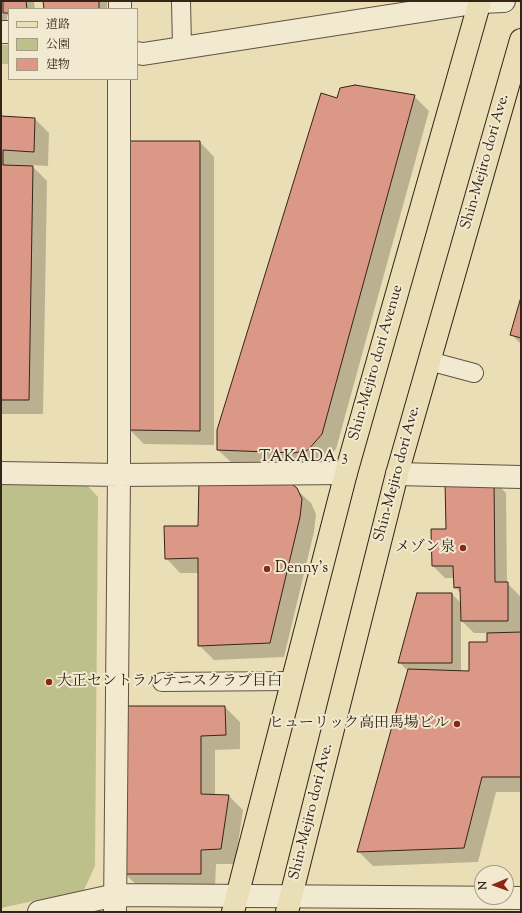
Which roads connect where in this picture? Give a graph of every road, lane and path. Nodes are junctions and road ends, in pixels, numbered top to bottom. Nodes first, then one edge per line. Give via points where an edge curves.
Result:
1 (181, 1) edge
2 (504, 1) edge
3 (480, 2) edge
4 (521, 40) edge
5 (182, 47) junction
6 (138, 53) edge
7 (119, 80) edge
8 (429, 361) junction
9 (474, 373) dead end
10 (1, 473) edge
11 (346, 473) junction
12 (397, 474) junction
13 (120, 475) junction
14 (521, 477) edge
15 (292, 681) junction
16 (162, 682) dead end
17 (521, 898) edge
18 (116, 904) edge
19 (235, 904) edge
20 (289, 904) edge
21 (39, 912) edge

1 - 5 lane
2 - 3 street
3 - 5 street
3 - 11 main road, Shin-Mejiro dori Avenue
4 - 8 main road, Shin-Mejiro dori Ave.
5 - 6 street
7 - 13 street
8 - 9 lane
8 - 12 main road, Shin-Mejiro dori Ave.
10 - 13 street
11 - 13 street
11 - 15 main road, Shin-Mejiro dori Avenue
12 - 14 street
12 - 20 main road, Shin-Mejiro dori Ave.
13 - 18 street
15 - 16 lane
15 - 19 main road, Shin-Mejiro dori Avenue
17 - 20 street
18 - 19 street
18 - 21 street
19 - 20 street

